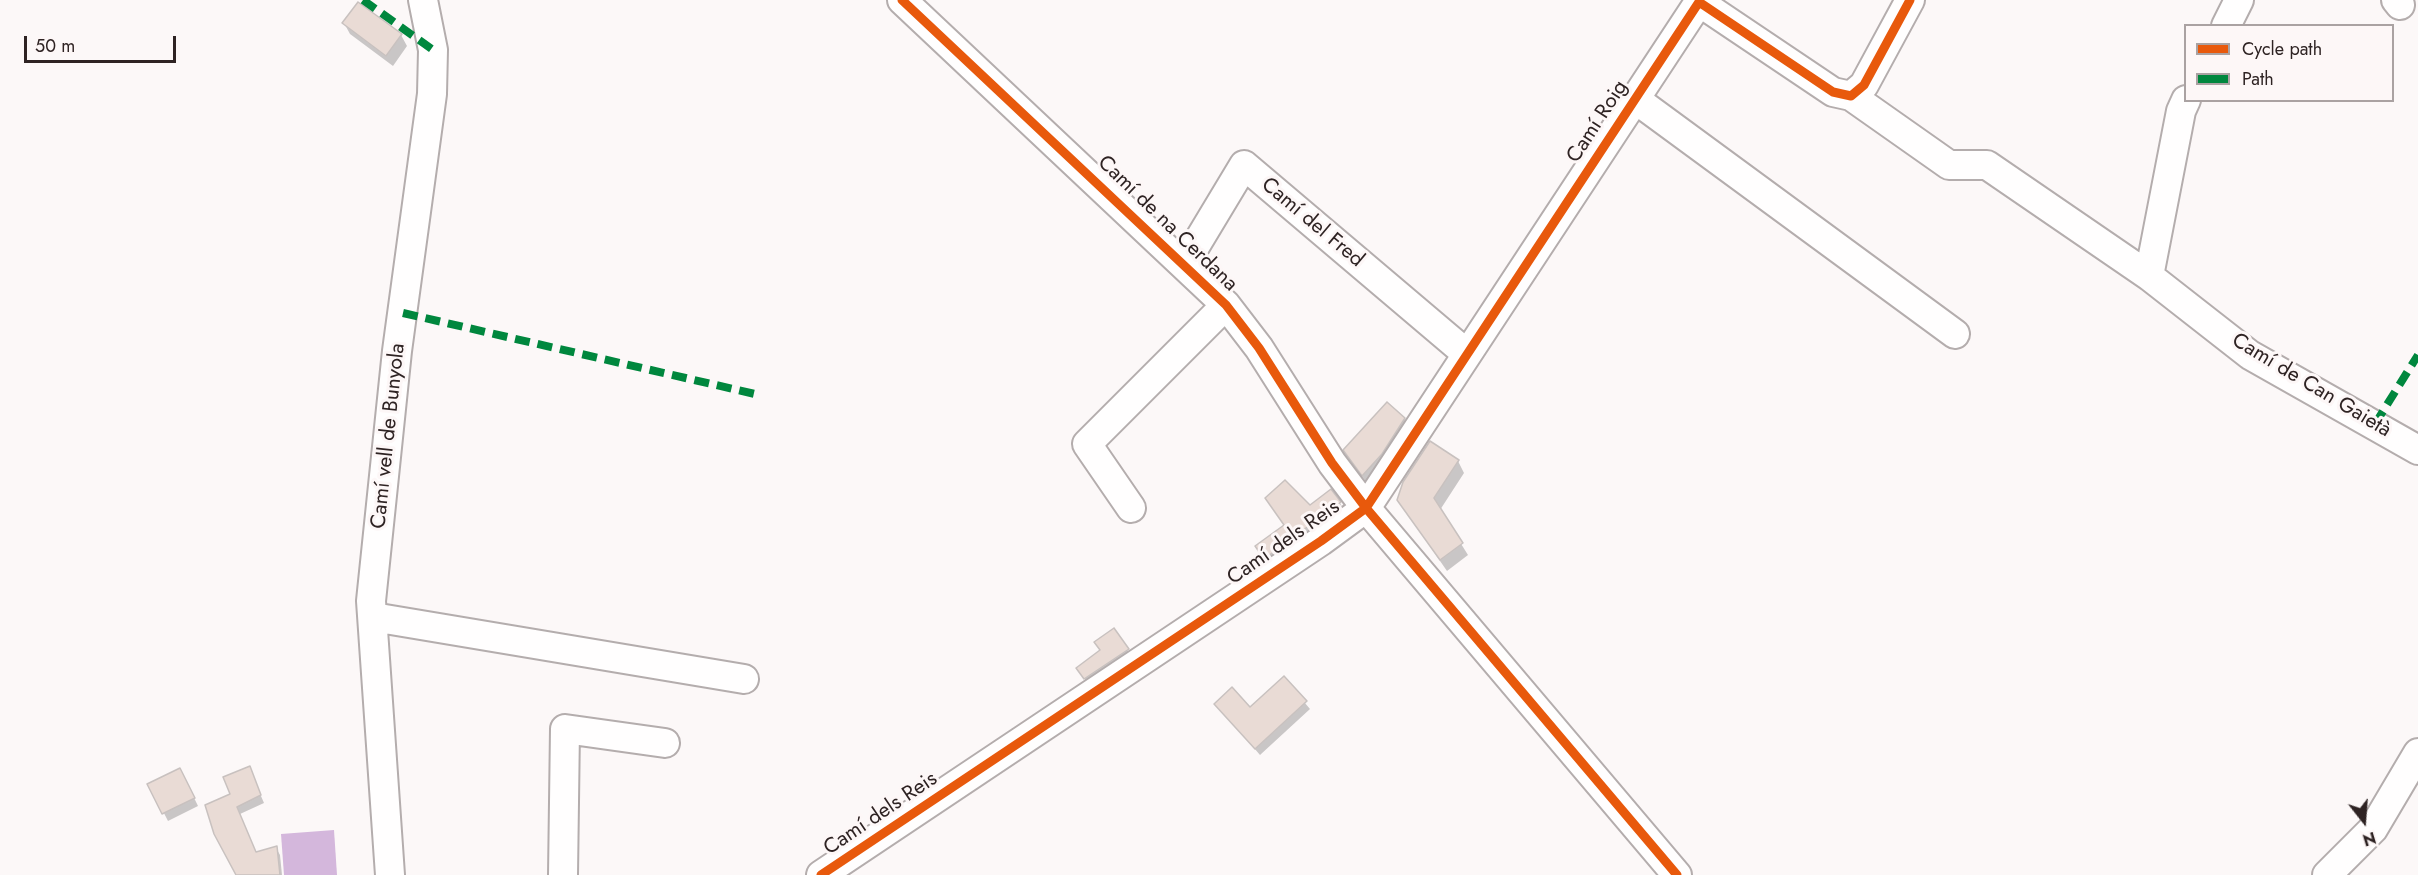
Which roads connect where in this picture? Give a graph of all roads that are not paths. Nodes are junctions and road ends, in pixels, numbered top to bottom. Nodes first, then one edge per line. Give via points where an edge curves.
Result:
1 (423, 0) edge
2 (902, 0) edge
3 (1910, 0) edge
4 (2239, 0) edge
5 (1698, 1) edge
6 (2227, 24) edge
7 (1851, 96) junction
8 (1635, 99) junction
9 (2185, 102) edge
10 (1185, 263) junction
11 (2149, 276) junction
12 (1226, 305) junction
13 (1955, 334) dead end
14 (1467, 354) junction
15 (2418, 450) edge
16 (1366, 507) junction
17 (1131, 508) dead end
18 (373, 617) junction
19 (744, 679) dead end
20 (665, 743) dead end
21 (2418, 753) edge
22 (390, 875) edge
23 (563, 875) edge
24 (821, 875) edge
25 (1677, 875) edge
26 (2327, 875) edge

1 - 18 street, Camí vell de Bunyola via 433,51 432,94 397,351 371,601
2 - 10 street, Camí de na Cerdana
3 - 7 street via 1864,85
4 - 6 street
5 - 7 street, Camí Roig via 1833,92
5 - 8 street, Camí Roig
7 - 11 street, Camí de Can Gaietà via 1949,165 1987,165
8 - 13 street
8 - 14 street, Camí Roig
9 - 11 street
10 - 12 street, Camí de na Cerdana
10 - 14 street, Camí del Fred via 1244,165
11 - 15 street, Camí de Can Gaietà via 2250,355
12 - 16 street, Camí de na Cerdana
12 - 17 street via 1088,444
14 - 16 street, Camí Roig
16 - 24 street, Camí dels Reis
16 - 25 street, Camí dels Reis
18 - 19 street
18 - 22 street, Camí vell de Bunyola
20 - 23 street via 565,729
21 - 26 street via 2373,829

